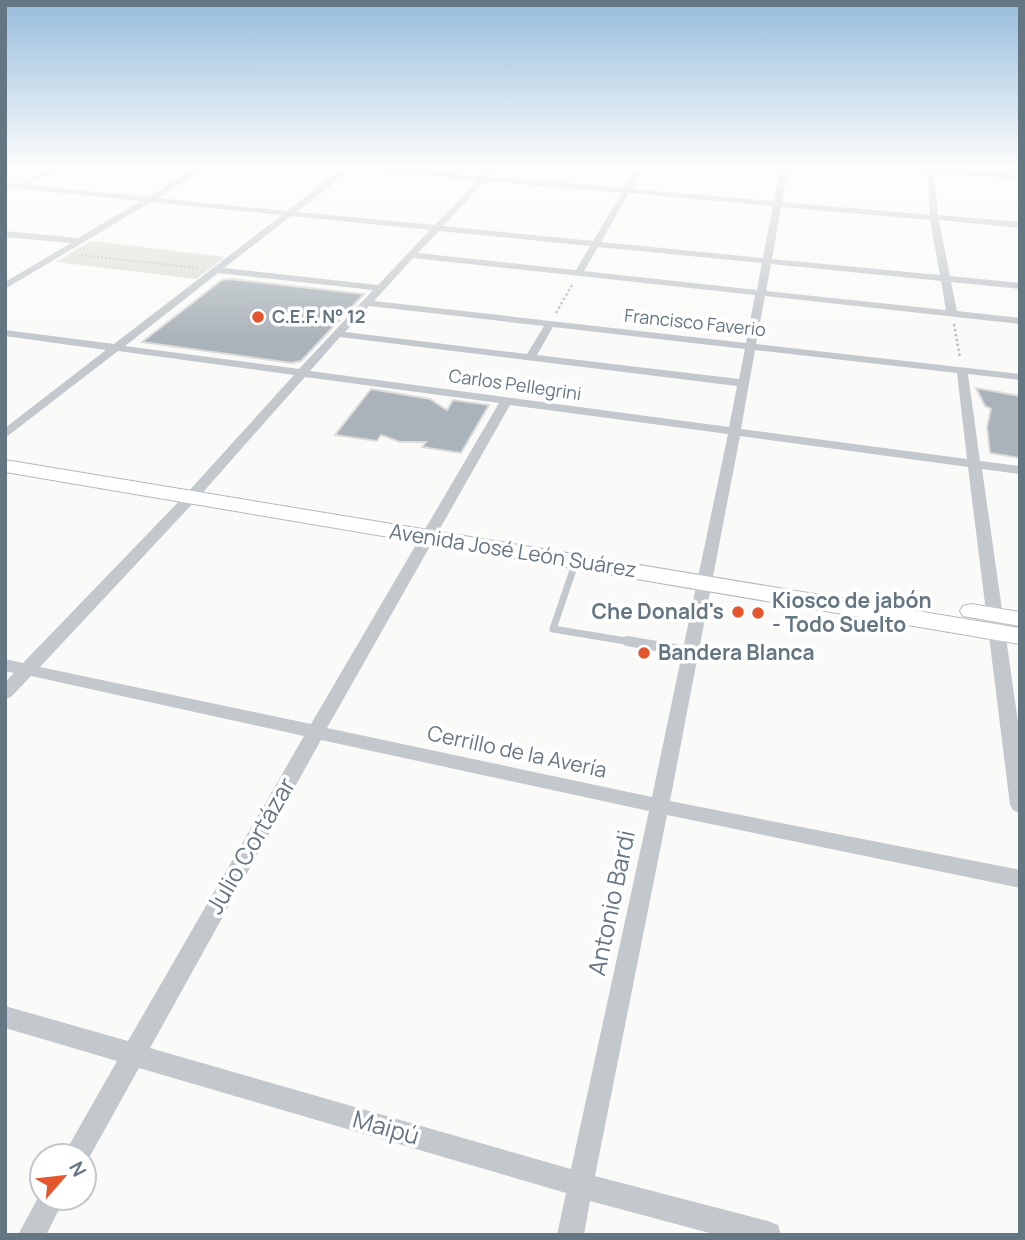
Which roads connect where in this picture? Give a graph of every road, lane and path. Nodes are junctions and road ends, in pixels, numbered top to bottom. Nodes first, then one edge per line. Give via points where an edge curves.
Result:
1 (108, 224) edge
2 (274, 224) edge
3 (395, 224) edge
4 (440, 224) edge
5 (608, 224) edge
6 (773, 224) edge
7 (935, 224) edge
8 (436, 228) junction
9 (5, 234) edge
10 (80, 241) junction
11 (596, 244) junction
12 (61, 252) junction
13 (411, 255) junction
14 (765, 261) junction
15 (215, 270) junction
16 (578, 274) junction
17 (946, 279) junction
18 (5, 286) edge
19 (1020, 286) edge
20 (380, 288) junction
21 (759, 293) junction
22 (366, 303) junction
23 (952, 314) junction
24 (1020, 321) edge
25 (550, 324) junction
26 (5, 333) edge
27 (337, 334) junction
28 (749, 347) junction
29 (114, 348) junction
30 (531, 356) junction
31 (962, 371) junction
32 (301, 374) junction
33 (1020, 377) edge
34 (743, 383) junction
35 (506, 401) junction
36 (733, 432) junction
37 (5, 434) edge
38 (5, 452) edge
39 (973, 464) junction
40 (5, 466) edge
41 (1020, 470) edge
42 (197, 491) junction
43 (430, 530) junction
44 (576, 561) junction
45 (706, 575) junction
46 (1020, 619) edge
47 (995, 623) junction
48 (1020, 636) edge
49 (692, 652) junction
50 (5, 665) edge
51 (27, 670) junction
52 (5, 694) edge
53 (315, 732) junction
54 (1020, 805) edge
55 (659, 806) junction
56 (1020, 878) edge
57 (5, 1017) edge
58 (133, 1054) junction
59 (84, 1142) edge
60 (581, 1185) junction
61 (44, 1212) edge
62 (31, 1235) edge
63 (570, 1235) edge
64 (768, 1235) edge

1 - 10 street
2 - 15 street
3 - 8 street
4 - 8 street
5 - 11 street
6 - 14 street, Antonio Bardi
7 - 17 street
8 - 11 street
8 - 13 street
9 - 10 street
10 - 12 street
11 - 14 street
11 - 16 street
12 - 15 path
12 - 18 street
13 - 16 street
13 - 20 street
14 - 17 street
14 - 21 street, Antonio Bardi
15 - 20 street
15 - 29 street
16 - 21 street
16 - 25 path
17 - 19 street
17 - 23 street
20 - 22 street
21 - 23 street
21 - 28 street, Antonio Bardi
22 - 25 street, Francisco Faverio
22 - 27 street
23 - 24 street
23 - 31 path
25 - 28 street, Francisco Faverio
25 - 30 street
26 - 29 street, Carlos Pellegrini
27 - 30 street
27 - 32 street
28 - 31 street, Francisco Faverio
28 - 34 street, Antonio Bardi
29 - 32 street, Carlos Pellegrini
29 - 37 street
30 - 34 street
31 - 33 street, Francisco Faverio
31 - 39 street
32 - 35 street, Carlos Pellegrini
32 - 42 street
34 - 36 street, Antonio Bardi
35 - 36 street, Carlos Pellegrini
35 - 43 street, Julio Cortázar
36 - 39 street, Carlos Pellegrini
36 - 45 street, Antonio Bardi
38 - 42 main road, Avenida José León Suárez
39 - 41 street, Carlos Pellegrini
39 - 47 street
40 - 42 main road, Avenida José León Suárez
42 - 43 main road, Avenida José León Suárez
42 - 51 street
43 - 44 main road, Avenida José León Suárez
43 - 45 main road, Avenida José León Suárez
43 - 53 street, Julio Cortázar
44 - 45 main road, Avenida José León Suárez
44 - 49 lane via 552,629
45 - 47 main road, Avenida José León Suárez
45 - 49 street, Antonio Bardi
46 - 47 main road, Avenida José León Suárez
47 - 48 main road, Avenida José León Suárez
47 - 54 street
49 - 55 street, Antonio Bardi
50 - 51 street, Cerrillo de la Avería
51 - 52 street
51 - 53 street, Cerrillo de la Avería
53 - 55 street, Cerrillo de la Avería
53 - 58 street, Julio Cortázar
55 - 56 street, Cerrillo de la Avería
55 - 60 street, Antonio Bardi
57 - 58 street, Maipú
58 - 59 street, Julio Cortázar
58 - 60 street, Maipú
60 - 63 street, Antonio Bardi
60 - 64 street, Maipú
61 - 62 street

